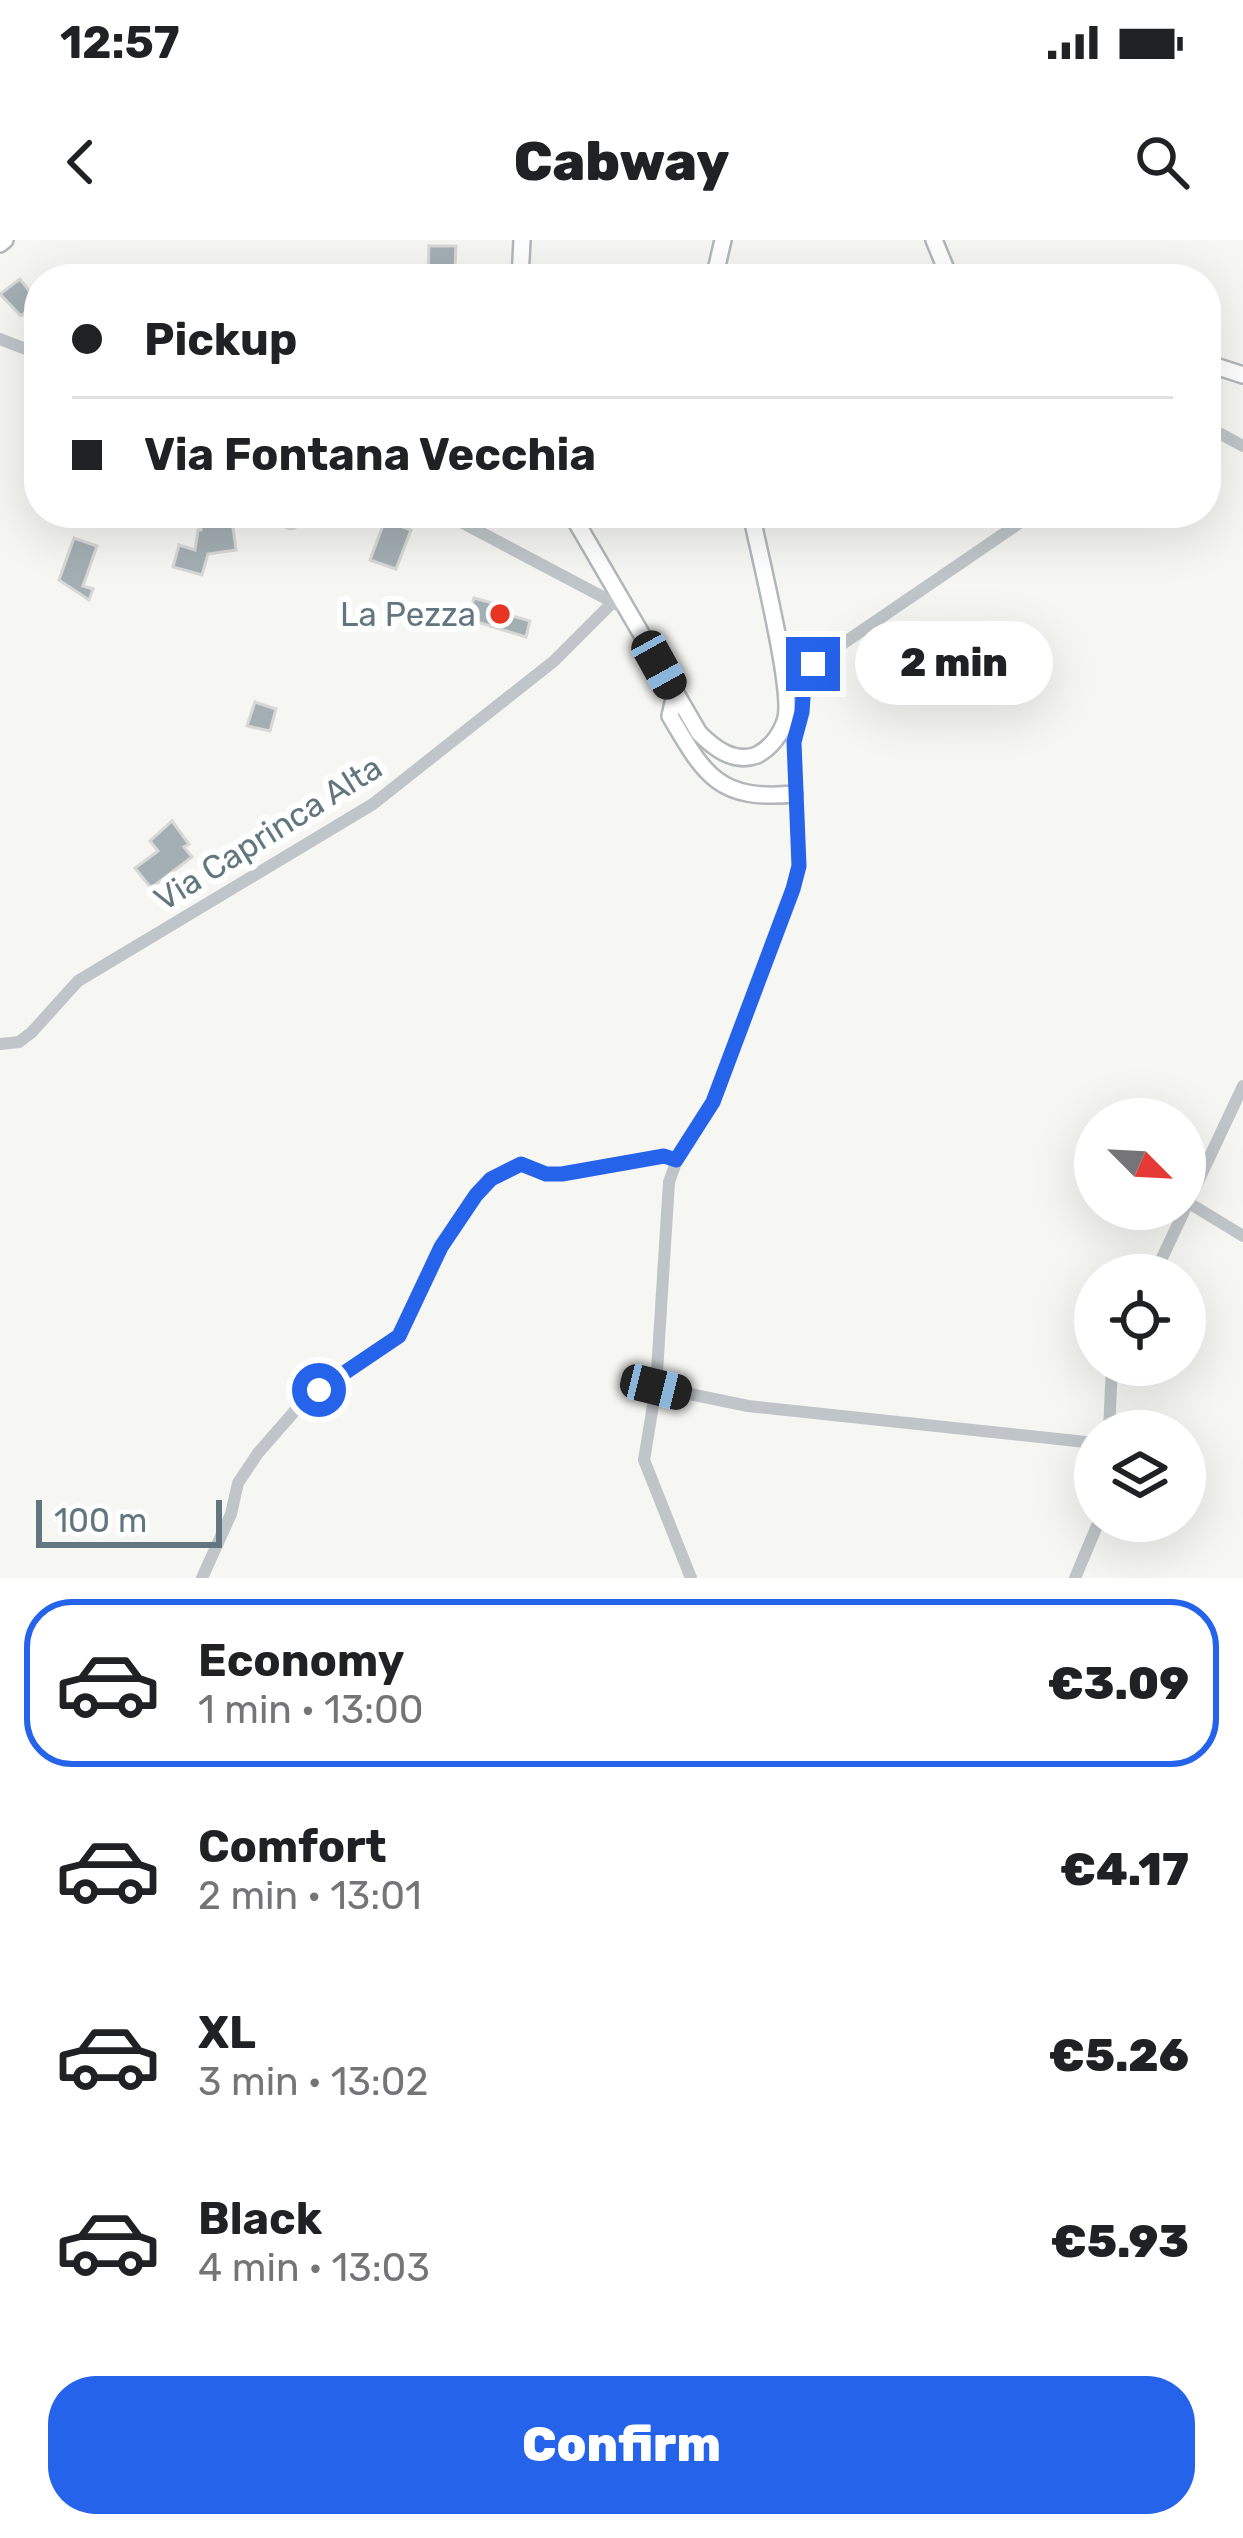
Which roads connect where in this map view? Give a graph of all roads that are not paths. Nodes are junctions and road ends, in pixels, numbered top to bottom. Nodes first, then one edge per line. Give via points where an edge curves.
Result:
1 (473, 528) edge
2 (579, 528) edge
3 (754, 528) edge
4 (1012, 528) edge
5 (619, 605) junction
6 (675, 694) junction
7 (784, 724) junction
8 (794, 742) junction
9 (794, 794) junction
10 (0, 1044) edge
11 (1243, 1086) edge
12 (676, 1160) junction
13 (1206, 1166) edge
14 (1206, 1213) edge
15 (1243, 1236) edge
16 (656, 1387) junction
17 (1074, 1441) edge
18 (1090, 1542) edge
19 (202, 1578) edge
20 (691, 1578) edge
21 (1075, 1578) edge

1 - 5 street
2 - 5 main road
3 - 7 main road via 787,702
4 - 8 street via 813,664
5 - 6 main road
5 - 10 street, Via Caprinca Alta via 374,805 78,980 32,1032
6 - 7 main road via 699,733 727,755 758,754
6 - 9 main road via 670,716 721,786 765,797
7 - 8 street
8 - 9 street
9 - 12 street via 793,889 713,1102
11 - 13 street
12 - 16 street
12 - 19 street via 562,1174 521,1164 491,1179 441,1247 399,1336 300,1405 259,1454 238,1483
14 - 15 street
16 - 17 street via 748,1406
16 - 20 street via 644,1460
18 - 21 street

